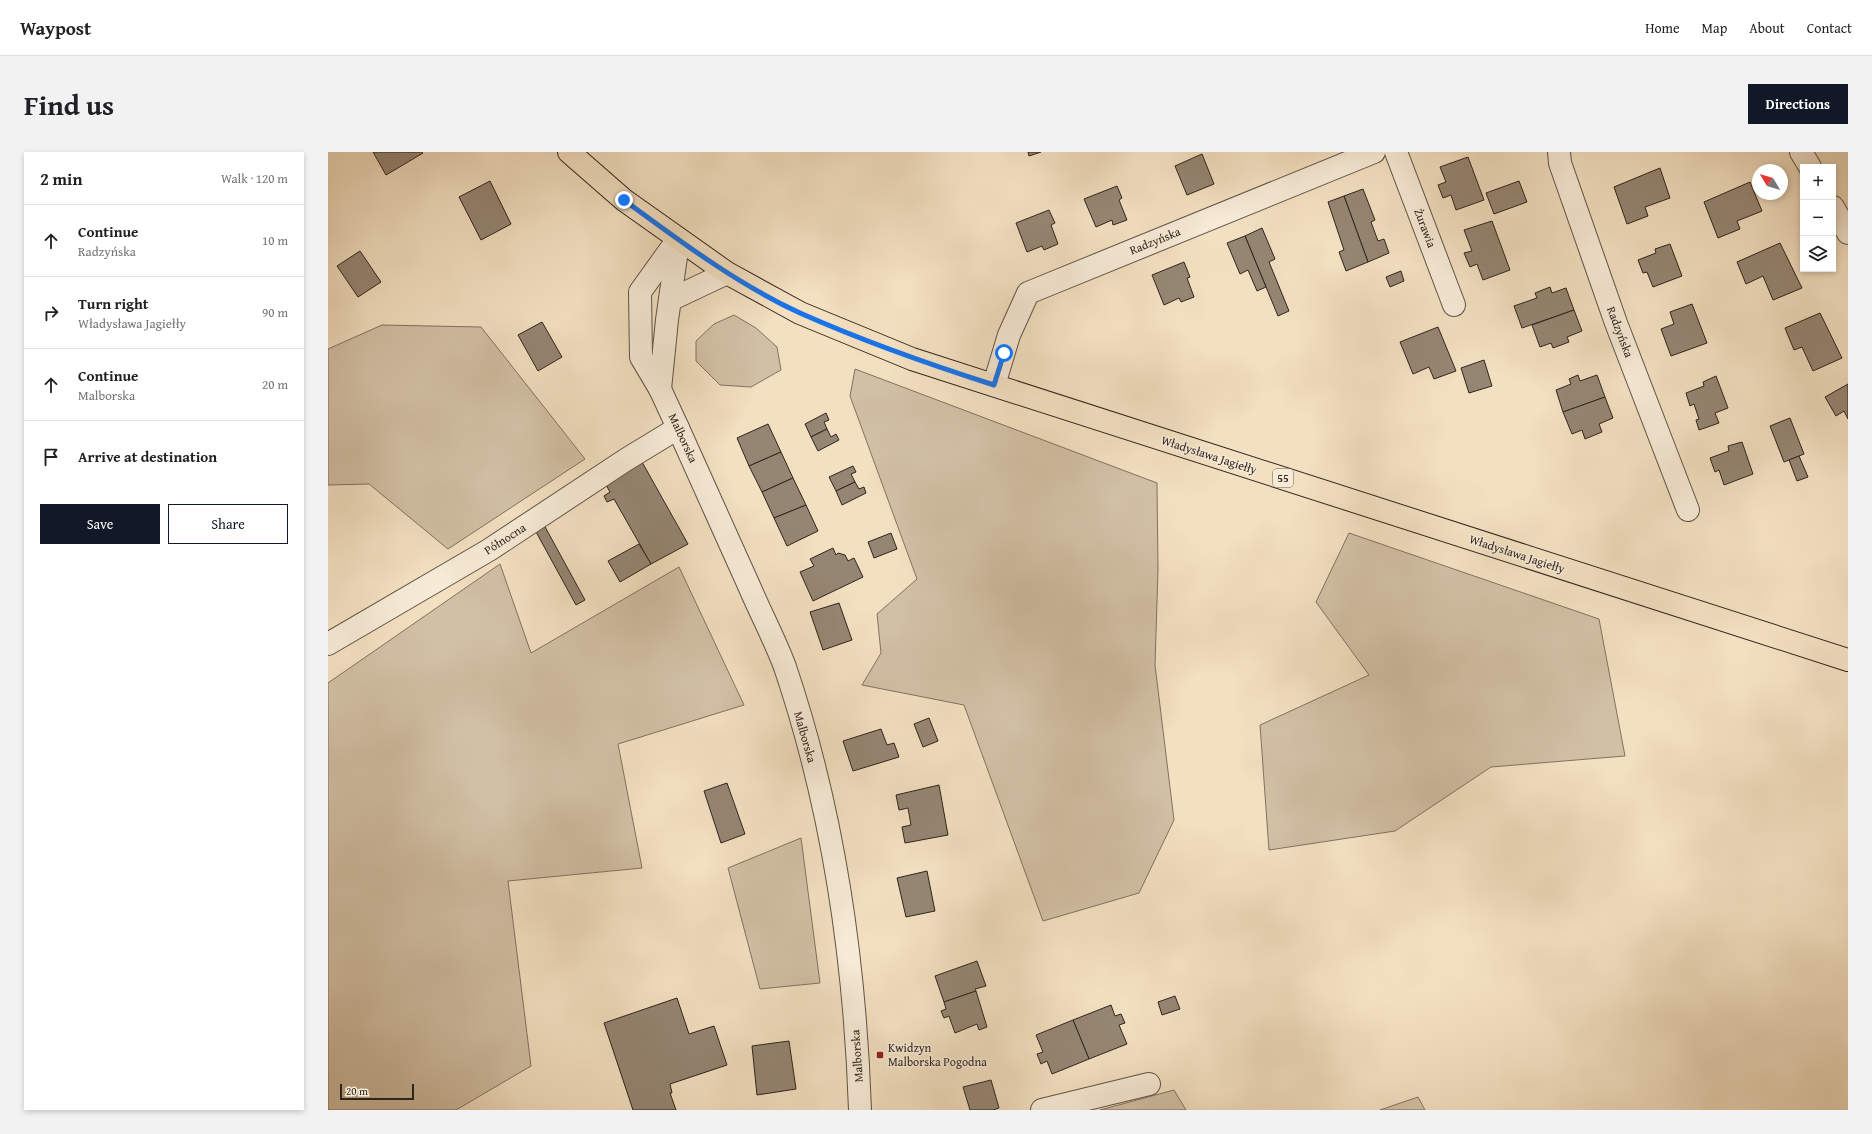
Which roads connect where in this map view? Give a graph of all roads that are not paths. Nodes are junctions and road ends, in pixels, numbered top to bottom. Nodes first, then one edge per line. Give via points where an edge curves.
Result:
1 (569, 152) edge
2 (1374, 152) edge
3 (1396, 152) edge
4 (1559, 152) edge
5 (1801, 152) edge
6 (1808, 164) edge
7 (1836, 212) edge
8 (1848, 233) edge
9 (678, 239) junction
10 (727, 273) junction
11 (670, 300) junction
12 (1454, 305) dead end
13 (994, 385) junction
14 (660, 389) junction
15 (678, 428) junction
16 (1688, 510) dead end
17 (328, 644) edge
18 (1848, 660) edge
19 (1149, 1084) dead end
20 (860, 1110) edge
21 (1042, 1110) edge

1 - 9 main road, 55 via 624,200
2 - 13 street, Radzyńska via 1028,293 1009,335
3 - 12 street, Żurawia
4 - 16 street, Radzyńska via 1560,163 1616,322
5 - 6 street
7 - 8 street
9 - 10 main road, Władysława Jagiełły / 55
9 - 11 street
9 - 14 street, Malborska via 640,292 641,357
10 - 11 street
10 - 13 main road, Władysława Jagiełły / 55 via 800,313 912,358
11 - 14 street
13 - 18 main road, Władysława Jagiełły / 55
14 - 15 street, Malborska
15 - 17 street, Północna via 489,550
15 - 20 street, Malborska via 784,666 820,788 845,923 859,1065
19 - 21 street

